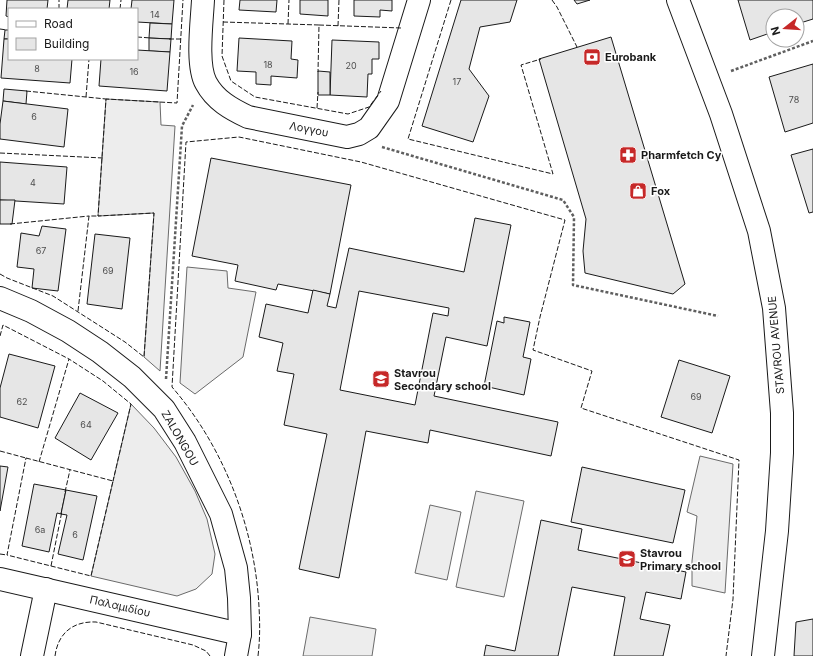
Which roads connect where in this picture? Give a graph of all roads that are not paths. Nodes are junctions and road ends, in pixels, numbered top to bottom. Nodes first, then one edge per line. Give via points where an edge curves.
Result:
1 (203, 0) edge
2 (420, 0) edge
3 (678, 0) edge
4 (0, 298) edge
5 (0, 578) edge
6 (46, 589) junction
7 (240, 634) junction
8 (32, 656) edge
9 (236, 656) edge
10 (763, 656) edge

1 - 2 street, Λογγου via 200,57 205,82 222,102 248,117 347,137 369,128 388,101
3 - 10 street, STAVROU AVENUE via 721,114 756,224 774,308 782,413 782,453 777,531
4 - 7 street, ZALONGOU via 31,311 100,352 164,409 185,442 221,514 236,568
5 - 6 street, Παλαμιδίου
6 - 7 street, Παλαμιδίου
6 - 8 street
7 - 9 street, ZALONGOU

